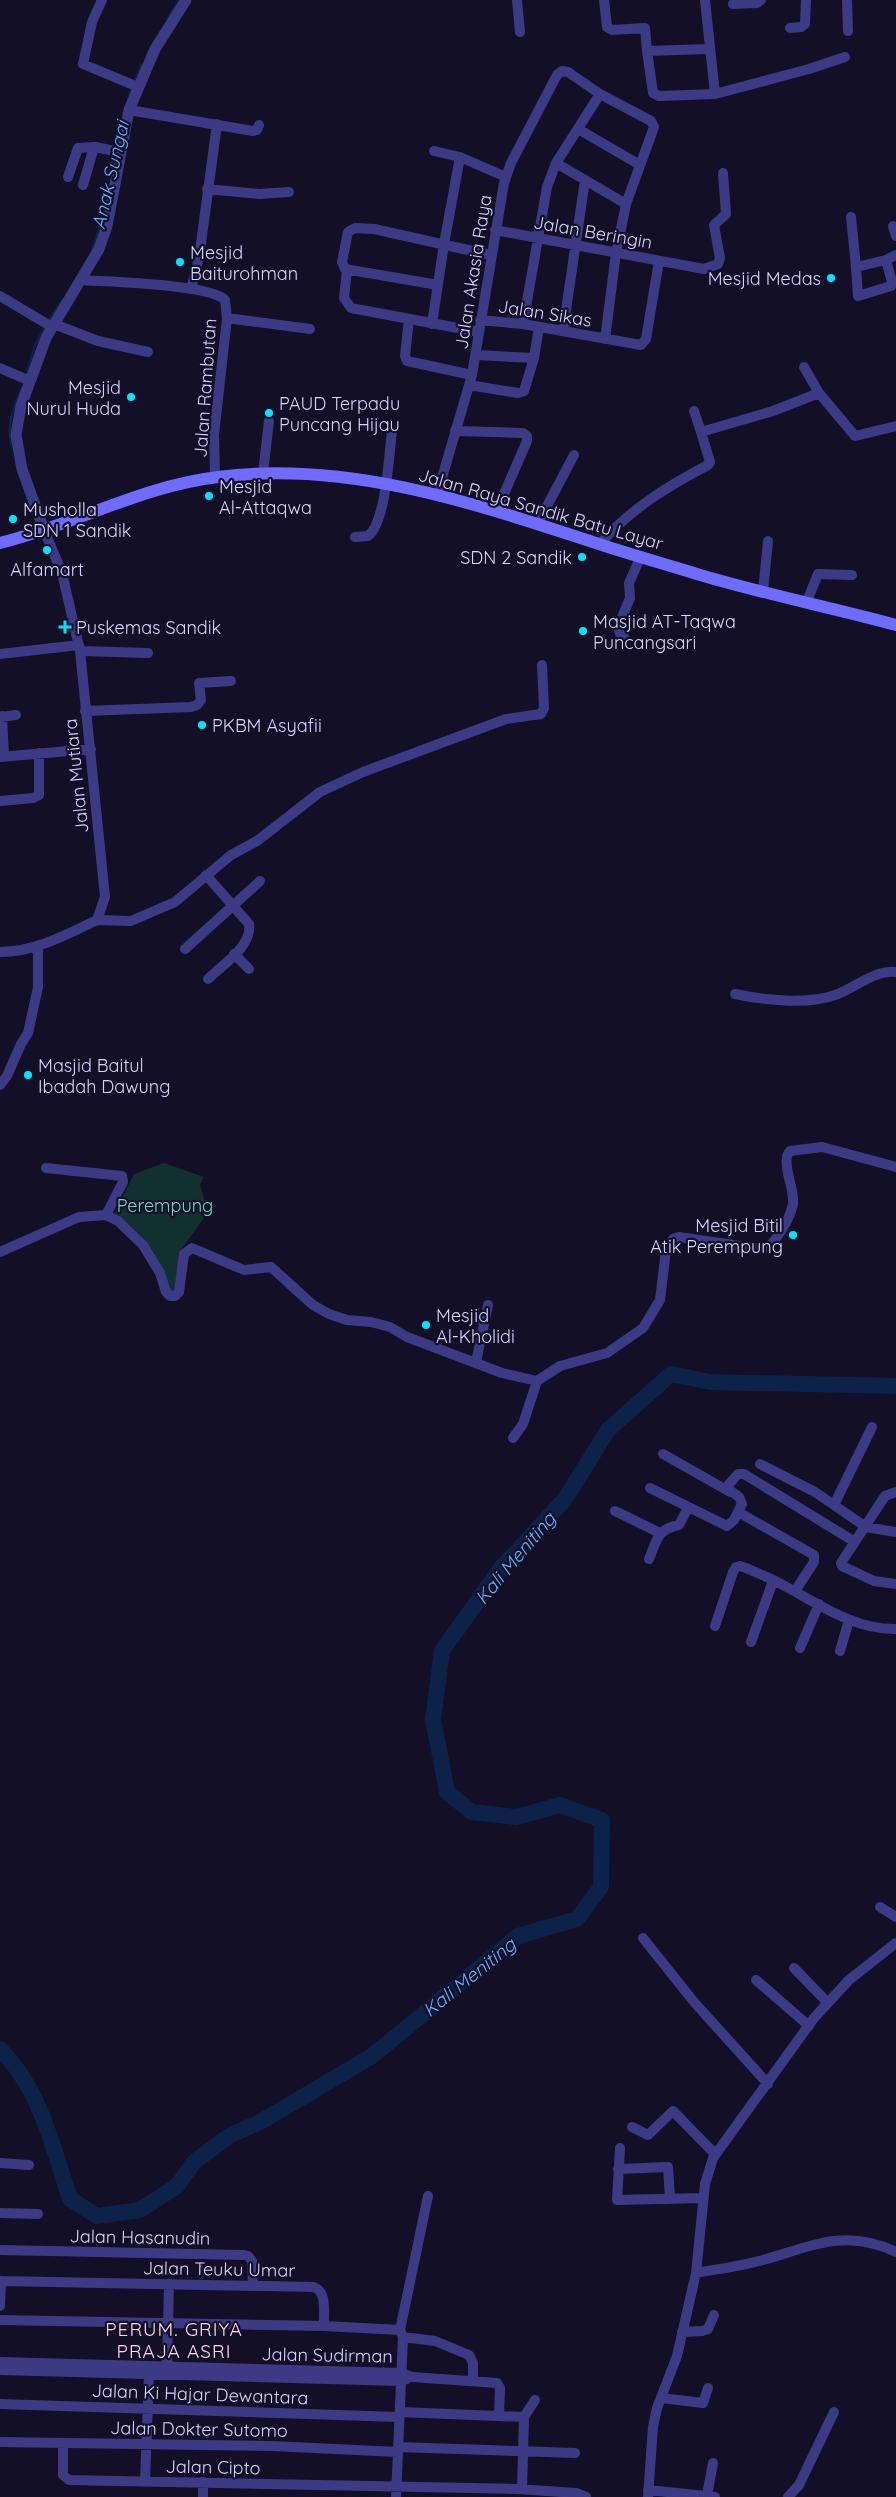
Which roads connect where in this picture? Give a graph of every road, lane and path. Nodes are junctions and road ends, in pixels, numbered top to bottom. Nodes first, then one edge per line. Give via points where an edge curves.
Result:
1 (102, 0) edge
2 (186, 0) edge
3 (517, 0) edge
4 (604, 0) edge
5 (705, 0) edge
6 (761, 0) edge
7 (806, 0) edge
8 (847, 0) edge
9 (733, 4) dead end
10 (790, 28) dead end
11 (848, 31) dead end
12 (520, 32) dead end
13 (709, 49) junction
14 (648, 51) junction
15 (845, 57) dead end
16 (136, 86) junction
17 (600, 94) junction
18 (715, 94) junction
19 (129, 110) junction
20 (217, 124) junction
21 (259, 125) dead end
22 (578, 129) junction
23 (94, 147) junction
24 (434, 151) dead end
25 (120, 152) junction
26 (460, 157) junction
27 (556, 163) junction
28 (640, 164) junction
29 (724, 174) dead end
30 (68, 177) dead end
31 (506, 177) junction
32 (585, 180) junction
33 (83, 186) dead end
34 (207, 189) junction
35 (289, 192) dead end
36 (626, 204) junction
37 (850, 217) dead end
38 (495, 230) junction
39 (538, 239) junction
40 (444, 244) junction
41 (577, 246) junction
42 (616, 253) junction
43 (490, 255) junction
44 (896, 255) edge
45 (886, 260) junction
46 (664, 262) junction
47 (856, 267) junction
48 (348, 270) junction
49 (80, 280) junction
50 (438, 286) junction
51 (191, 289) junction
52 (0, 296) edge
53 (227, 318) junction
54 (409, 319) junction
55 (480, 320) junction
56 (49, 324) junction
57 (432, 324) junction
58 (522, 324) junction
59 (539, 327) junction
60 (310, 329) dead end
61 (563, 331) junction
62 (479, 332) junction
63 (605, 339) junction
64 (148, 352) dead end
65 (476, 355) junction
66 (534, 358) junction
67 (804, 367) dead end
68 (0, 368) edge
69 (472, 375) junction
70 (26, 379) junction
71 (469, 385) junction
72 (818, 393) junction
73 (694, 412) dead end
74 (270, 421) dead end
75 (896, 426) edge
76 (392, 431) dead end
77 (455, 431) junction
78 (701, 432) junction
79 (574, 455) dead end
80 (263, 474) junction
81 (215, 477) junction
82 (385, 484) junction
83 (437, 494) junction
84 (497, 510) junction
85 (538, 524) junction
86 (44, 530) junction
87 (355, 537) dead end
88 (768, 541) dead end
89 (0, 543) edge
90 (600, 544) junction
91 (640, 556) junction
92 (852, 575) dead end
93 (763, 591) junction
94 (807, 601) junction
95 (896, 624) edge
96 (624, 637) dead end
97 (80, 648) junction
98 (148, 653) dead end
99 (0, 654) edge
100 (542, 665) dead end
101 (231, 681) dead end
102 (85, 711) junction
103 (16, 715) dead end
104 (1, 716) edge
105 (90, 749) junction
106 (39, 753) junction
107 (2, 757) edge
108 (0, 800) edge
109 (206, 875) junction
110 (260, 881) dead end
111 (232, 906) junction
112 (96, 920) junction
113 (38, 947) junction
114 (185, 948) dead end
115 (0, 952) edge
116 (234, 954) junction
117 (249, 969) dead end
118 (896, 972) edge
119 (208, 979) dead end
120 (735, 994) dead end
121 (0, 1085) edge
122 (896, 1167) edge
123 (46, 1168) dead end
124 (106, 1215) junction
125 (0, 1252) edge
126 (488, 1305) dead end
127 (476, 1362) junction
128 (538, 1380) junction
129 (872, 1427) dead end
130 (513, 1438) dead end
131 (663, 1454) dead end
132 (760, 1464) dead end
133 (650, 1488) dead end
134 (730, 1492) junction
135 (896, 1492) edge
136 (834, 1504) junction
137 (688, 1508) junction
138 (615, 1511) dead end
139 (738, 1512) junction
140 (866, 1526) junction
141 (896, 1532) edge
142 (660, 1533) junction
143 (855, 1542) junction
144 (649, 1559) dead end
145 (774, 1581) junction
146 (896, 1584) edge
147 (795, 1591) junction
148 (819, 1604) junction
149 (849, 1620) junction
150 (715, 1626) dead end
151 (896, 1629) edge
152 (751, 1642) dead end
153 (800, 1648) dead end
154 (840, 1651) dead end
155 (880, 1906) dead end
156 (896, 1917) edge
157 (643, 1938) dead end
158 (896, 1943) edge
159 (794, 1968) dead end
160 (756, 1980) dead end
161 (828, 2002) junction
162 (809, 2026) junction
163 (768, 2084) junction
164 (632, 2127) dead end
165 (620, 2148) dead end
166 (715, 2154) junction
167 (0, 2164) edge
168 (29, 2164) dead end
169 (618, 2169) junction
170 (428, 2196) dead end
171 (670, 2198) junction
172 (703, 2198) junction
173 (0, 2213) edge
174 (38, 2214) dead end
175 (0, 2250) edge
176 (896, 2252) edge
177 (696, 2273) junction
178 (0, 2281) edge
179 (169, 2284) junction
180 (253, 2286) junction
181 (0, 2306) edge
182 (714, 2315) dead end
183 (0, 2320) edge
184 (168, 2323) junction
185 (324, 2326) junction
186 (682, 2332) junction
187 (402, 2334) junction
188 (0, 2362) edge
189 (166, 2367) junction
190 (0, 2370) edge
191 (149, 2374) junction
192 (401, 2377) junction
193 (473, 2381) junction
194 (708, 2388) dead end
195 (661, 2398) junction
196 (535, 2400) dead end
197 (0, 2404) edge
198 (146, 2408) junction
199 (834, 2412) dead end
200 (399, 2414) junction
201 (499, 2416) junction
202 (524, 2417) junction
203 (0, 2442) edge
204 (63, 2443) junction
205 (146, 2444) junction
206 (398, 2450) junction
207 (523, 2452) junction
208 (575, 2453) dead end
209 (713, 2463) dead end
210 (145, 2482) junction
211 (203, 2482) junction
212 (396, 2492) edge
213 (519, 2492) edge
214 (648, 2493) edge
215 (711, 2496) edge
216 (203, 2497) edge
217 (586, 2497) edge
218 (788, 2497) edge

1 - 16 street via 92,22 82,64
2 - 16 street
3 - 12 street
4 - 14 street via 607,27 612,30 646,28
5 - 13 street
6 - 9 street
7 - 10 street via 806,23
8 - 11 street
13 - 14 street
13 - 18 street
14 - 18 street via 652,91 656,96
15 - 18 street
16 - 19 street
17 - 22 street
17 - 28 street, Jalan Sikas via 653,124 654,133
17 - 31 street, Jalan Akasia Raya via 568,72 562,71 557,75
19 - 20 street
19 - 25 street
20 - 21 street via 253,131
20 - 34 street
22 - 27 street
22 - 28 street
23 - 25 street
23 - 30 street via 76,150
23 - 33 street
24 - 26 street
25 - 49 street via 103,238
26 - 31 street
26 - 40 street
27 - 32 street
27 - 39 street via 544,194
28 - 36 street, Jalan Sikas
29 - 46 street, Jalan Beringin via 726,214 714,224 718,264 704,269
31 - 38 street, Jalan Akasia Raya
32 - 36 street
32 - 41 street
34 - 35 street via 259,194
34 - 51 street via 199,258
36 - 42 street, Jalan Sikas
37 - 47 street
38 - 39 street, Jalan Beringin
38 - 43 street, Jalan Akasia Raya
39 - 41 street, Jalan Beringin
39 - 58 street
40 - 43 street
40 - 48 street via 374,229 354,228 347,234 342,262
40 - 50 street
41 - 42 street, Jalan Beringin
41 - 61 street
42 - 46 street, Jalan Beringin
42 - 63 street, Jalan Sikas
43 - 55 street, Jalan Akasia Raya
44 - 45 street
45 - 47 street
45 - 47 street via 892,282 890,286 858,296
46 - 63 street, Jalan Sikas via 644,343 638,345
48 - 50 street
48 - 54 street via 344,298 348,306
49 - 51 street, Jalan Rambutan
49 - 56 street
50 - 57 street
51 - 53 street, Jalan Rambutan via 223,298 227,303
52 - 56 street
53 - 60 street
53 - 81 street, Jalan Rambutan via 214,435
54 - 57 street
54 - 69 street via 405,356 408,362
55 - 58 street, Jalan Sikas
55 - 62 street, Jalan Akasia Raya
56 - 64 street via 89,338
56 - 70 street
57 - 62 street
58 - 59 street, Jalan Sikas
59 - 61 street, Jalan Sikas
59 - 66 street
61 - 63 street, Jalan Sikas
62 - 65 street, Jalan Akasia Raya
65 - 66 street
65 - 69 street, Jalan Akasia Raya
66 - 71 street via 526,388 521,392
67 - 72 street
68 - 70 street
69 - 71 street, Jalan Akasia Raya
70 - 86 street via 16,435 25,482
71 - 77 street, Jalan Akasia Raya
72 - 75 street via 855,436
72 - 78 street via 762,415
73 - 78 street
74 - 80 street
76 - 82 street
77 - 83 street, Jalan Akasia Raya
77 - 84 street via 522,432 527,436
78 - 90 street via 710,462 708,465 640,506
79 - 85 street
80 - 81 main road, Jalan Raya Sandik Batu Layar
80 - 82 main road, Jalan Raya Sandik Batu Layar via 288,473
81 - 86 main road, Jalan Raya Sandik Batu Layar via 133,496
82 - 83 main road, Jalan Raya Sandik Batu Layar
82 - 87 street via 374,531 368,536
83 - 84 main road, Jalan Raya Sandik Batu Layar
84 - 85 main road, Jalan Raya Sandik Batu Layar
85 - 90 main road, Jalan Raya Sandik Batu Layar
86 - 89 main road, Jalan Raya Sandik Batu Layar
86 - 97 street, Jalan Mutiara via 62,573
88 - 93 street
90 - 91 main road, Jalan Raya Sandik Batu Layar
91 - 93 main road, Jalan Raya Sandik Batu Layar
91 - 96 street via 630,583 630,600 618,628
92 - 94 street via 818,574
93 - 94 main road, Jalan Raya Sandik Batu Layar
94 - 95 main road, Jalan Raya Sandik Batu Layar
97 - 98 street
97 - 99 street
97 - 102 street, Jalan Mutiara
100 - 109 street via 544,708 541,714 506,719 458,735 400,756 320,792 257,841
101 - 102 street via 199,683 201,700 192,707
102 - 105 street, Jalan Mutiara
103 - 104 street
104 - 107 street
105 - 106 street
105 - 112 street, Jalan Mutiara via 104,891 104,902
106 - 107 street
106 - 108 street via 39,795
109 - 111 street
109 - 112 street via 176,902 147,916 123,922
110 - 111 street
111 - 114 street
111 - 116 street via 250,929 247,941
112 - 113 street
113 - 115 street
113 - 121 street via 38,987 28,1033
116 - 117 street
116 - 119 street
118 - 120 street via 885,972 826,998 772,1000
122 - 128 street via 822,1147 790,1151 786,1160 792,1206 770,1246 761,1249 673,1239 666,1250 660,1300 643,1328 608,1353 560,1366
123 - 124 street via 122,1176 123,1182
124 - 125 street via 79,1217
124 - 127 street via 118,1221 143,1245 170,1296 179,1292 184,1254 193,1249 244,1270 271,1267 313,1305 329,1314 390,1327 407,1337
126 - 127 street
127 - 128 street via 515,1377
128 - 130 street via 523,1424
129 - 136 street
131 - 134 street
132 - 136 street
133 - 137 street
134 - 139 street via 742,1500
134 - 143 street via 729,1484 738,1474 744,1474
135 - 140 street via 885,1496
136 - 140 street
137 - 139 street via 726,1526 731,1525
137 - 142 street via 678,1525 668,1526
138 - 142 street
139 - 147 street via 812,1552 814,1562
140 - 141 street
140 - 143 street
142 - 144 street
143 - 146 street via 841,1560 842,1566 874,1581
145 - 147 street
145 - 150 street via 744,1567 734,1568
145 - 152 street
147 - 148 street
148 - 149 street
148 - 153 street
149 - 151 street via 863,1626
149 - 154 street
155 - 156 street
157 - 163 street via 694,2002
158 - 161 street via 849,1980
159 - 161 street
160 - 162 street
161 - 162 street
162 - 163 street
163 - 166 street
164 - 166 street via 648,2135 673,2111
165 - 169 street
166 - 172 street
167 - 168 street
169 - 171 street via 668,2167
169 - 171 street via 617,2200
170 - 187 street
171 - 172 street
172 - 177 street
173 - 174 street
175 - 180 street, Jalan Hasanudin via 244,2255 252,2261
176 - 177 street via 866,2242 834,2240 762,2260
177 - 186 street
178 - 179 street, Jalan Teuku Umar
178 - 181 street
179 - 180 street, Jalan Teuku Umar
179 - 184 street
180 - 185 street, Jalan Teuku Umar via 318,2288 323,2296
182 - 186 street via 708,2329
183 - 184 street
184 - 185 street
184 - 189 street
185 - 187 street
186 - 195 street via 678,2356
187 - 192 street
187 - 193 street via 469,2355 473,2363
188 - 189 street, Jalan Sudirman
189 - 192 street, Jalan Sudirman
190 - 191 street
191 - 192 street
191 - 198 street
192 - 193 street, Jalan Sudirman
192 - 200 street
193 - 201 street, Jalan Sudirman via 499,2384
194 - 195 street via 703,2403
195 - 214 street via 654,2427
196 - 202 street
197 - 198 street, Jalan Ki Hajar Dewantara
198 - 200 street, Jalan Ki Hajar Dewantara
198 - 205 street
199 - 218 street via 799,2485
200 - 201 street, Jalan Ki Hajar Dewantara
200 - 206 street
201 - 202 street, Jalan Ki Hajar Dewantara
202 - 207 street
203 - 204 street, Jalan Dokter Sutomo
204 - 205 street, Jalan Dokter Sutomo
204 - 210 street, Jalan Cipto via 64,2478
205 - 206 street, Jalan Dokter Sutomo
205 - 210 street
206 - 207 street, Jalan Dokter Sutomo
206 - 212 street
207 - 208 street, Jalan Dokter Sutomo
207 - 213 street
209 - 215 street
210 - 211 street, Jalan Cipto
211 - 212 street, Jalan Cipto
211 - 216 street
212 - 213 street, Jalan Cipto
213 - 217 street, Jalan Cipto via 576,2493
214 - 215 street

